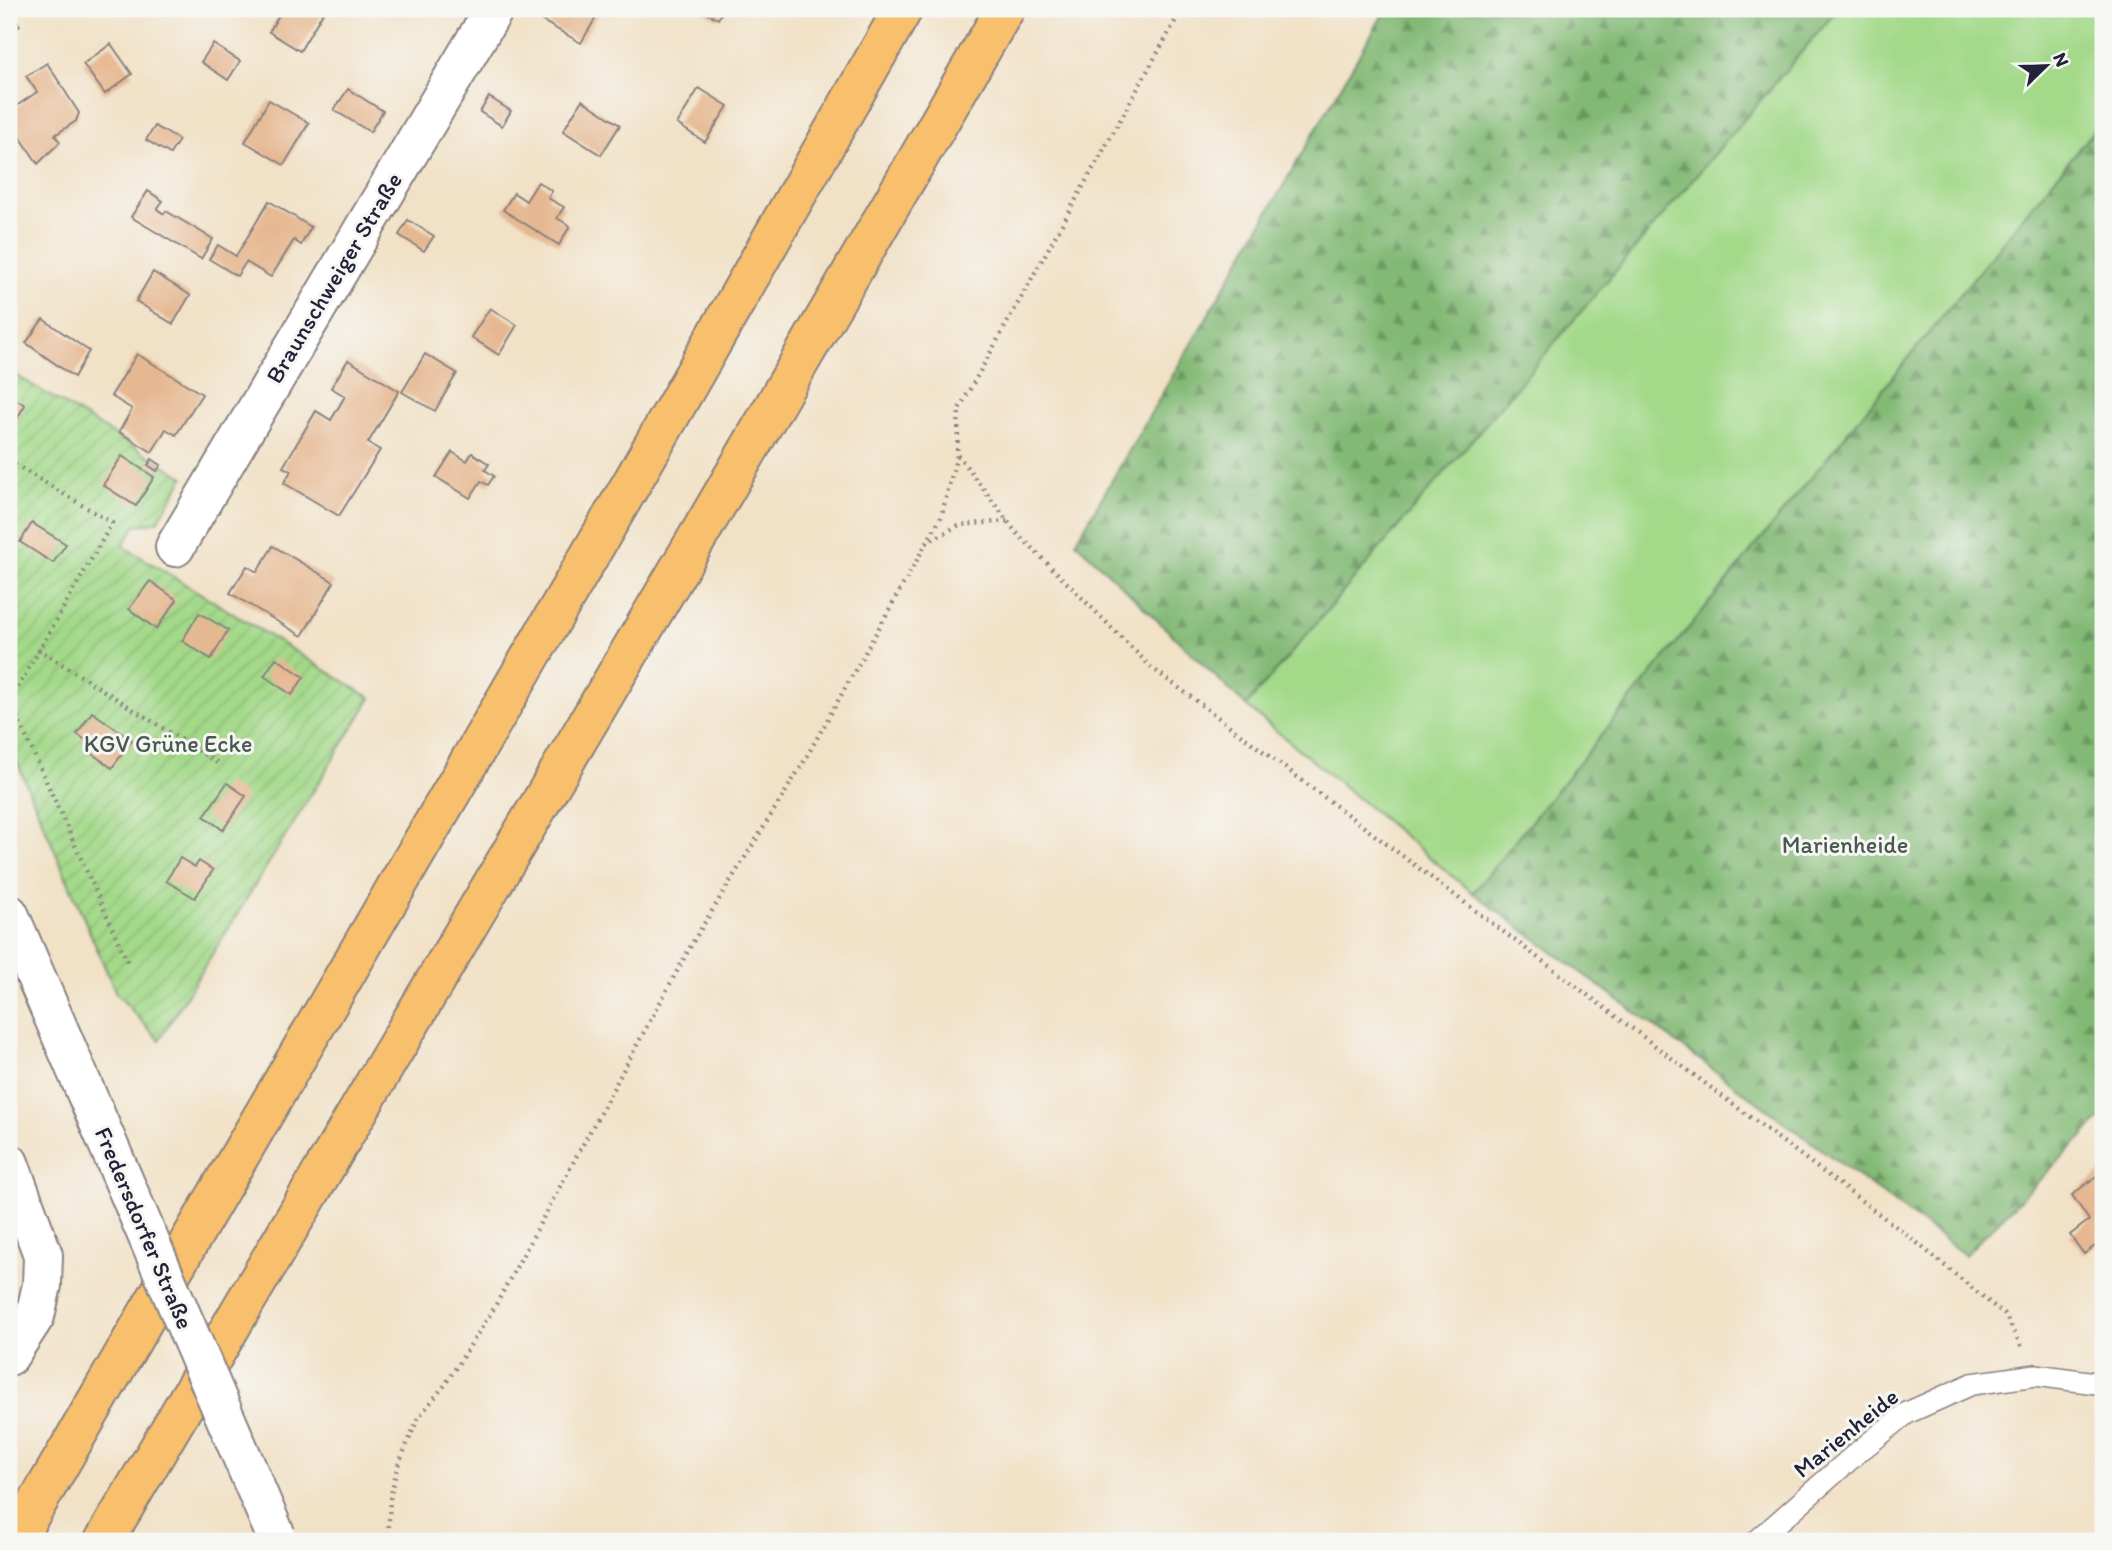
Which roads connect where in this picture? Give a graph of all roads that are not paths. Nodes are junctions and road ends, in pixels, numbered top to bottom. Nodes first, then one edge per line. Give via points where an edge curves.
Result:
1 (494, 9) edge
2 (903, 9) edge
3 (1005, 9) edge
4 (175, 547) dead end
5 (9, 914) edge
6 (9, 1163) edge
7 (9, 1356) edge
8 (2103, 1384) edge
9 (277, 1538) edge
10 (15, 1541) edge
11 (104, 1541) edge
12 (1757, 1541) edge

1 - 4 street, Braunschweiger Straße
2 - 10 highway
3 - 11 highway
5 - 9 street, Fredersdorfer Straße, bridge
6 - 7 street via 43,1255 43,1285 35,1316
8 - 12 lane, Marienheide via 2036,1375 1972,1384 1907,1413

